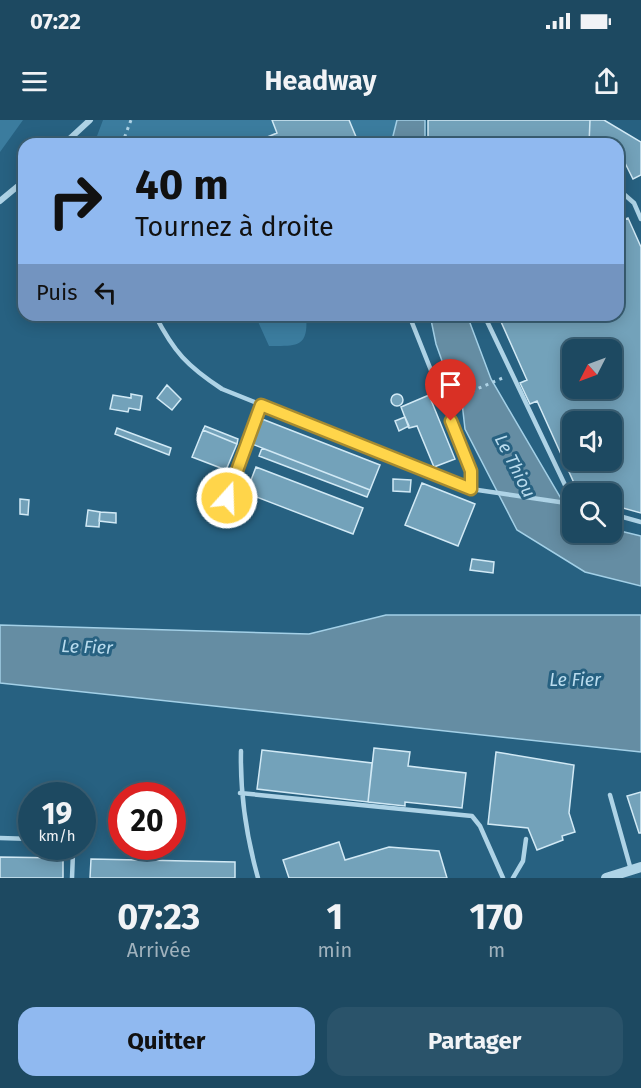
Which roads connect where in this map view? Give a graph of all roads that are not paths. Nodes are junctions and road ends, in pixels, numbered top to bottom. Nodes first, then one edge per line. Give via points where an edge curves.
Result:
1 (90, 120) edge
2 (72, 138) edge
3 (18, 186) edge
4 (624, 194) edge
5 (0, 201) edge
6 (641, 219) edge
7 (157, 321) edge
8 (411, 321) edge
9 (487, 321) edge
10 (261, 405) junction
11 (564, 483) edge
12 (471, 489) junction
13 (227, 498) dead end
14 (562, 503) edge
15 (622, 517) edge
16 (641, 522) edge
17 (241, 751) dead end
18 (240, 793) junction
19 (610, 795) dead end
20 (0, 838) edge
21 (18, 839) edge
22 (526, 839) dead end
23 (73, 860) edge
24 (638, 868) edge
25 (72, 878) edge
26 (258, 878) edge
27 (503, 878) edge
28 (513, 878) edge
29 (606, 878) edge

1 - 2 street
3 - 5 street
4 - 6 lane via 634,202
7 - 10 lane via 171,346 196,372 222,389
8 - 12 lane via 471,471
9 - 11 lane
10 - 12 lane
10 - 13 lane
12 - 14 lane
15 - 16 lane
17 - 18 lane
18 - 26 lane
18 - 27 lane via 472,816
19 - 24 lane
20 - 21 lane
22 - 28 lane via 524,861
23 - 25 lane
24 - 29 street

